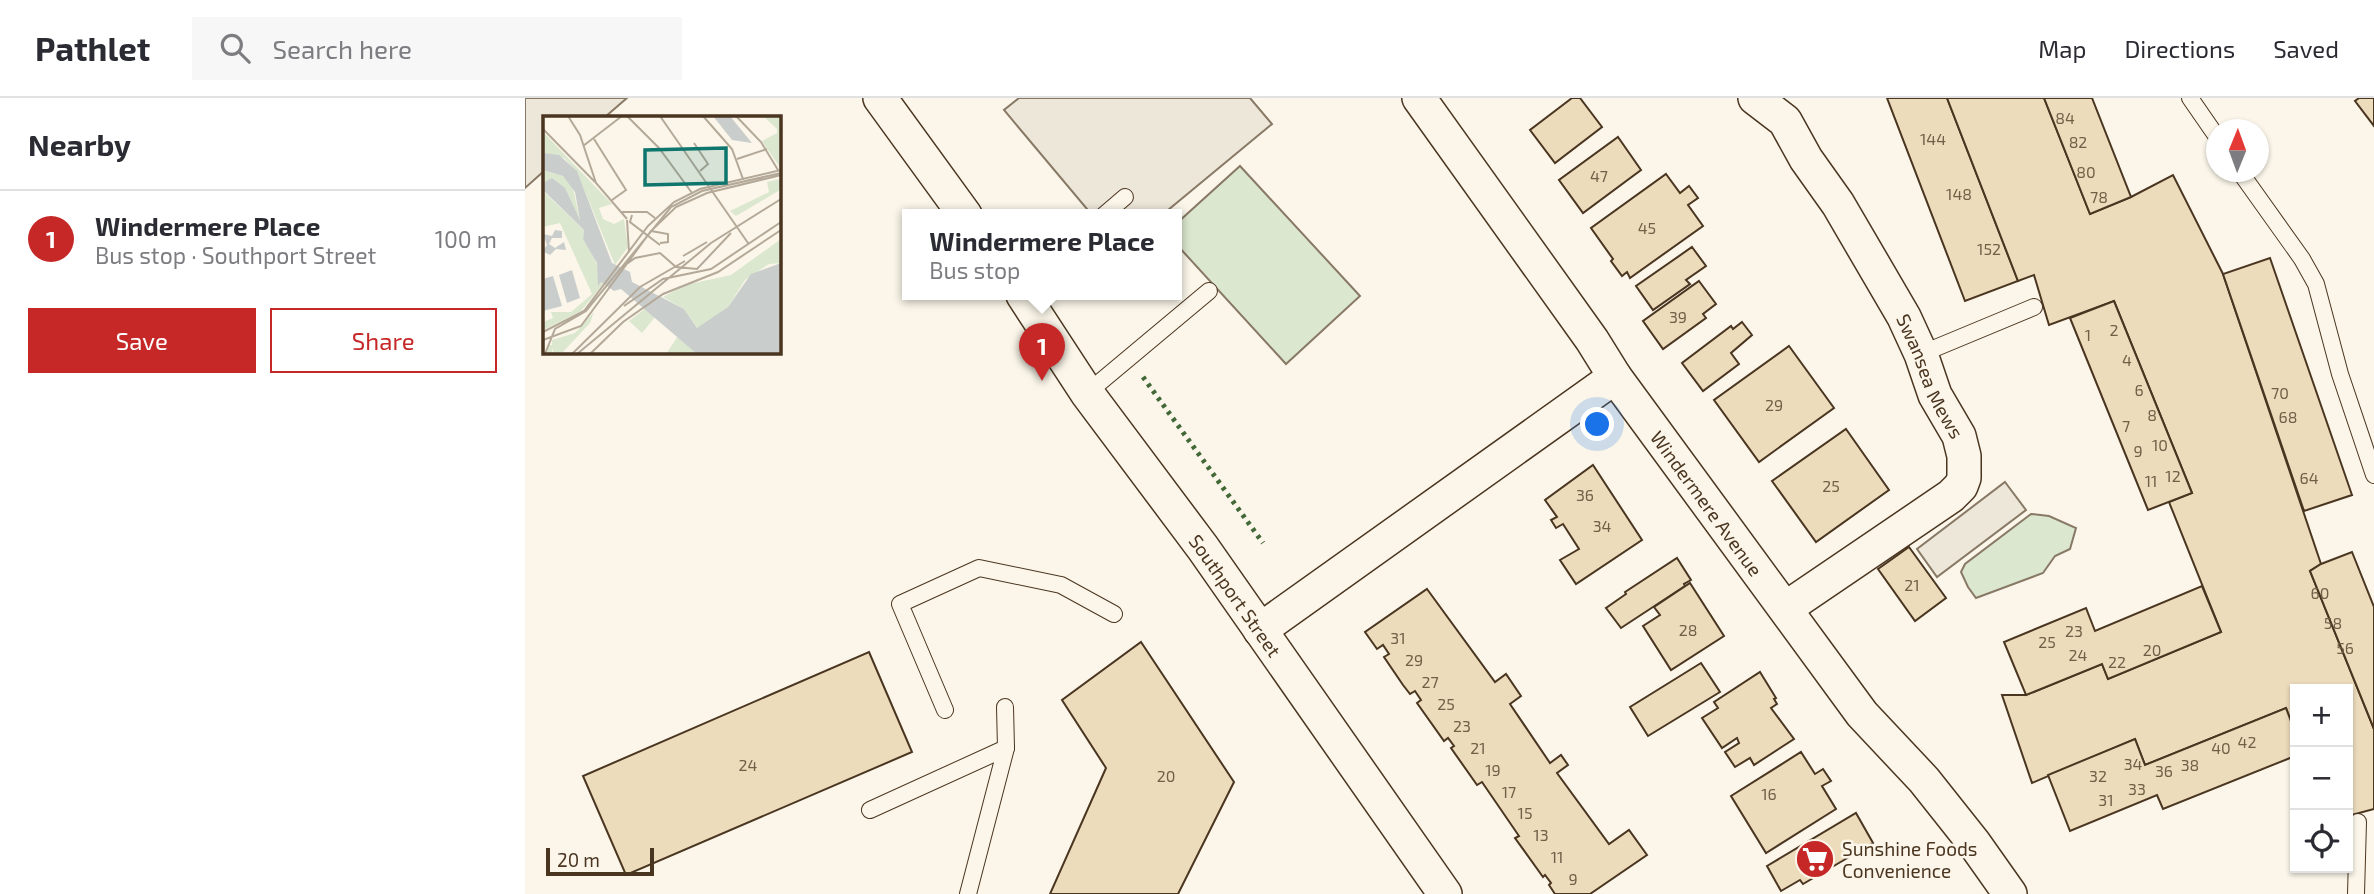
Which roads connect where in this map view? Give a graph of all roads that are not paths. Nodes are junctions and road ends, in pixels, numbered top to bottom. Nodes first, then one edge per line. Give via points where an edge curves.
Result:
1 (880, 98) edge
2 (1419, 98) edge
3 (1755, 98) edge
4 (2190, 98) edge
5 (2206, 121) edge
6 (2247, 182) edge
7 (1125, 197) dead end
8 (961, 209) edge
9 (1111, 209) edge
10 (1209, 290) dead end
11 (1026, 300) edge
12 (2034, 307) dead end
13 (1921, 354) junction
14 (1615, 377) junction
15 (1087, 393) junction
16 (2374, 475) edge
17 (1786, 608) junction
18 (1114, 614) dead end
19 (1260, 630) junction
20 (1005, 707) dead end
21 (945, 710) dead end
22 (1006, 748) junction
23 (870, 810) dead end
24 (2358, 822) dead end
25 (968, 894) edge
26 (1445, 894) edge
27 (2010, 894) edge
28 (2356, 894) edge

1 - 8 street
2 - 14 street, Windermere Avenue
3 - 13 street, Swansea Mews via 1785,121 1863,245
4 - 5 lane
6 - 16 lane via 2316,284
7 - 9 lane
10 - 15 lane
11 - 15 street, Southport Street
12 - 13 lane
13 - 17 street, Swansea Mews via 1935,395 1959,436 1965,470 1961,486
14 - 17 street, Windermere Avenue
14 - 19 street
15 - 19 street, Southport Street
17 - 27 street, Windermere Avenue via 1862,714 1924,780
18 - 21 lane via 1061,586 979,568 900,604
19 - 26 street, Southport Street
20 - 22 lane
22 - 23 lane
22 - 25 lane
24 - 28 lane

